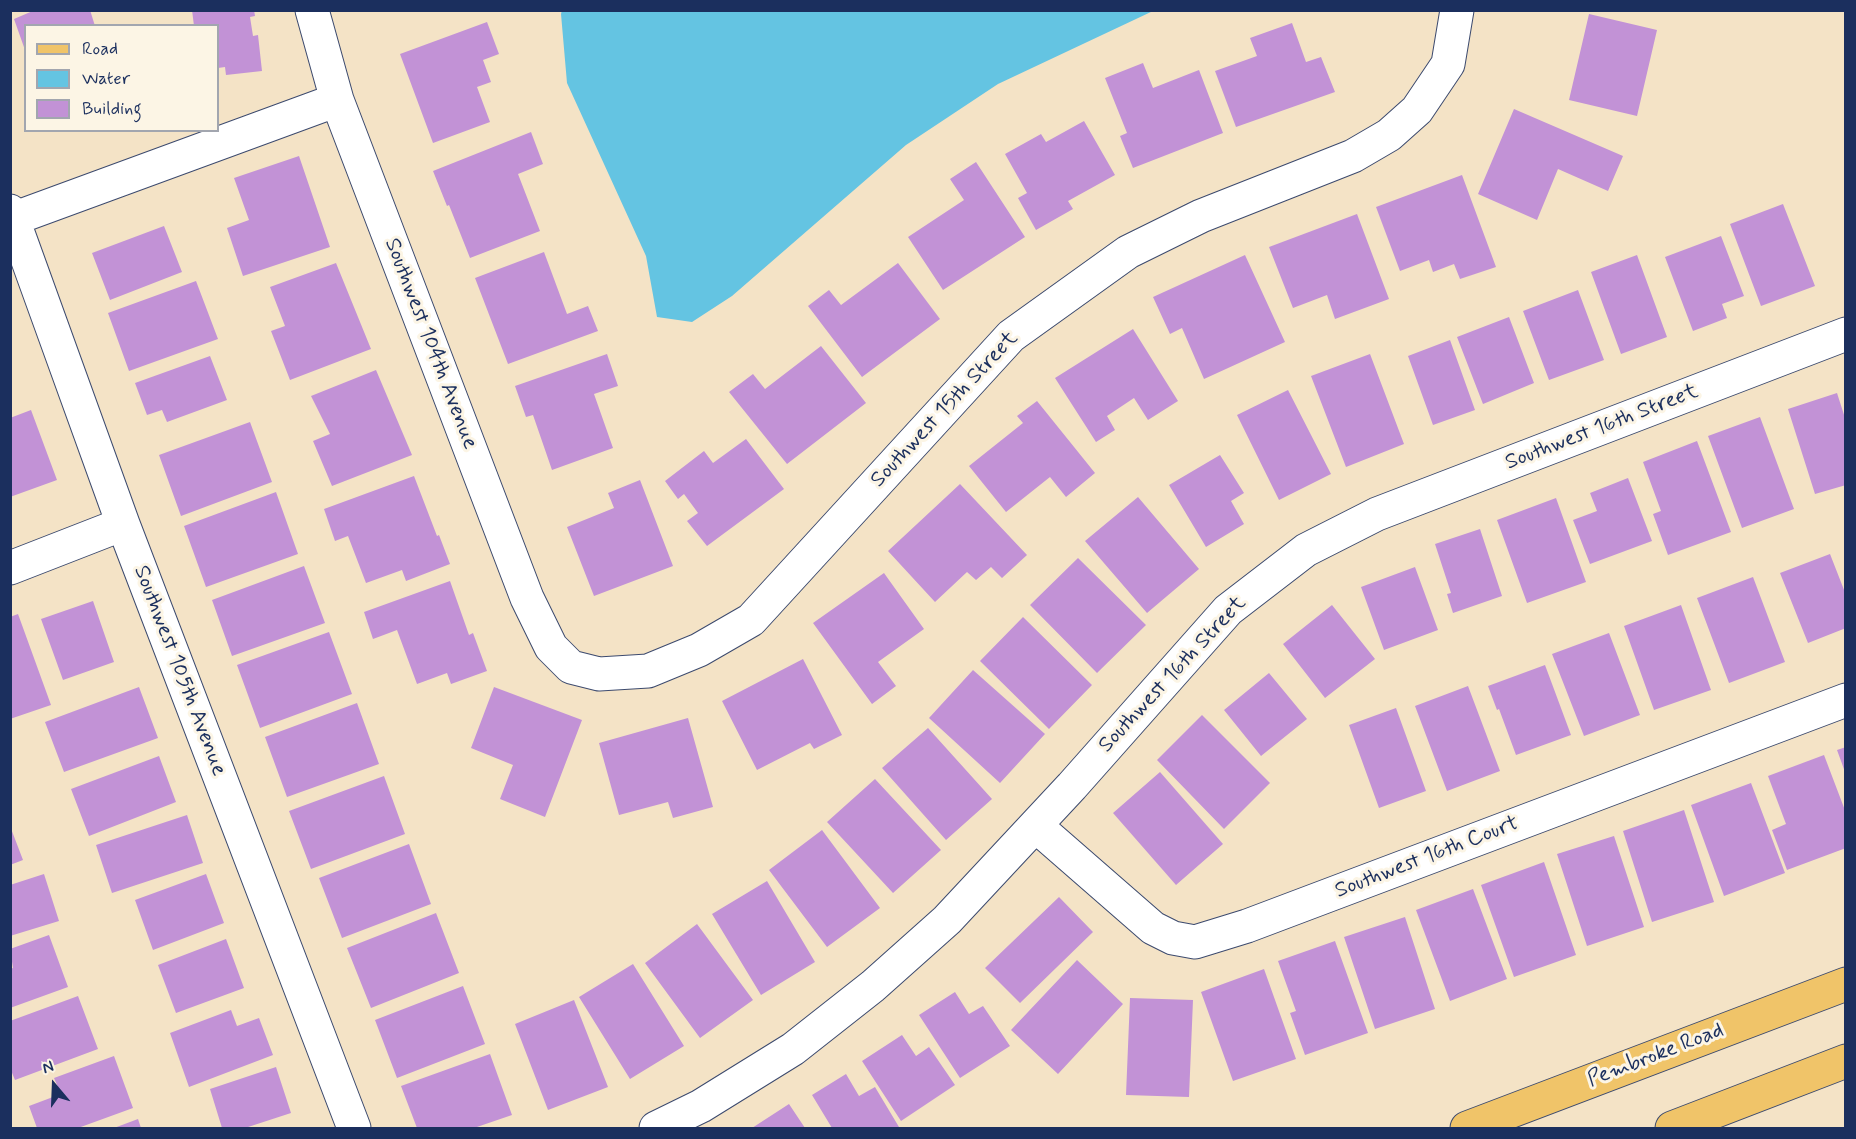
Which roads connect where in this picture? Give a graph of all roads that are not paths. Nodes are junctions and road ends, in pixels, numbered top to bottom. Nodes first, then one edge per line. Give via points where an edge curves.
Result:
1 (312, 10) edge
2 (1456, 10) edge
3 (337, 100) junction
4 (12, 217) edge
5 (1845, 334) edge
6 (123, 524) junction
7 (10, 568) edge
8 (571, 667) joint
9 (1845, 700) edge
10 (1036, 826) junction
11 (1845, 984) edge
12 (1845, 1061) edge
13 (354, 1128) edge
14 (656, 1128) edge
15 (1467, 1128) edge
16 (1672, 1128) edge

1 - 3 street, Southwest 104th Avenue
2 - 8 street, Southwest 15th Street via 1448,64 1417,110 1389,135 1353,156 1201,216 1128,252 1011,336 751,620 699,650 648,671 599,674
3 - 4 street
3 - 8 street, Southwest 104th Avenue via 527,598 551,648
4 - 6 street, Southwest 105th Avenue
5 - 10 street, Southwest 16th Street via 1377,514 1306,550 1228,610
6 - 7 street
6 - 13 street, Southwest 105th Avenue
9 - 10 street, Southwest 16th Court via 1247,927 1195,942 1173,938 1153,928
10 - 14 street, Southwest 16th Street via 947,920 873,986 793,1049 701,1106
11 - 15 main road, Pembroke Road
12 - 16 main road

